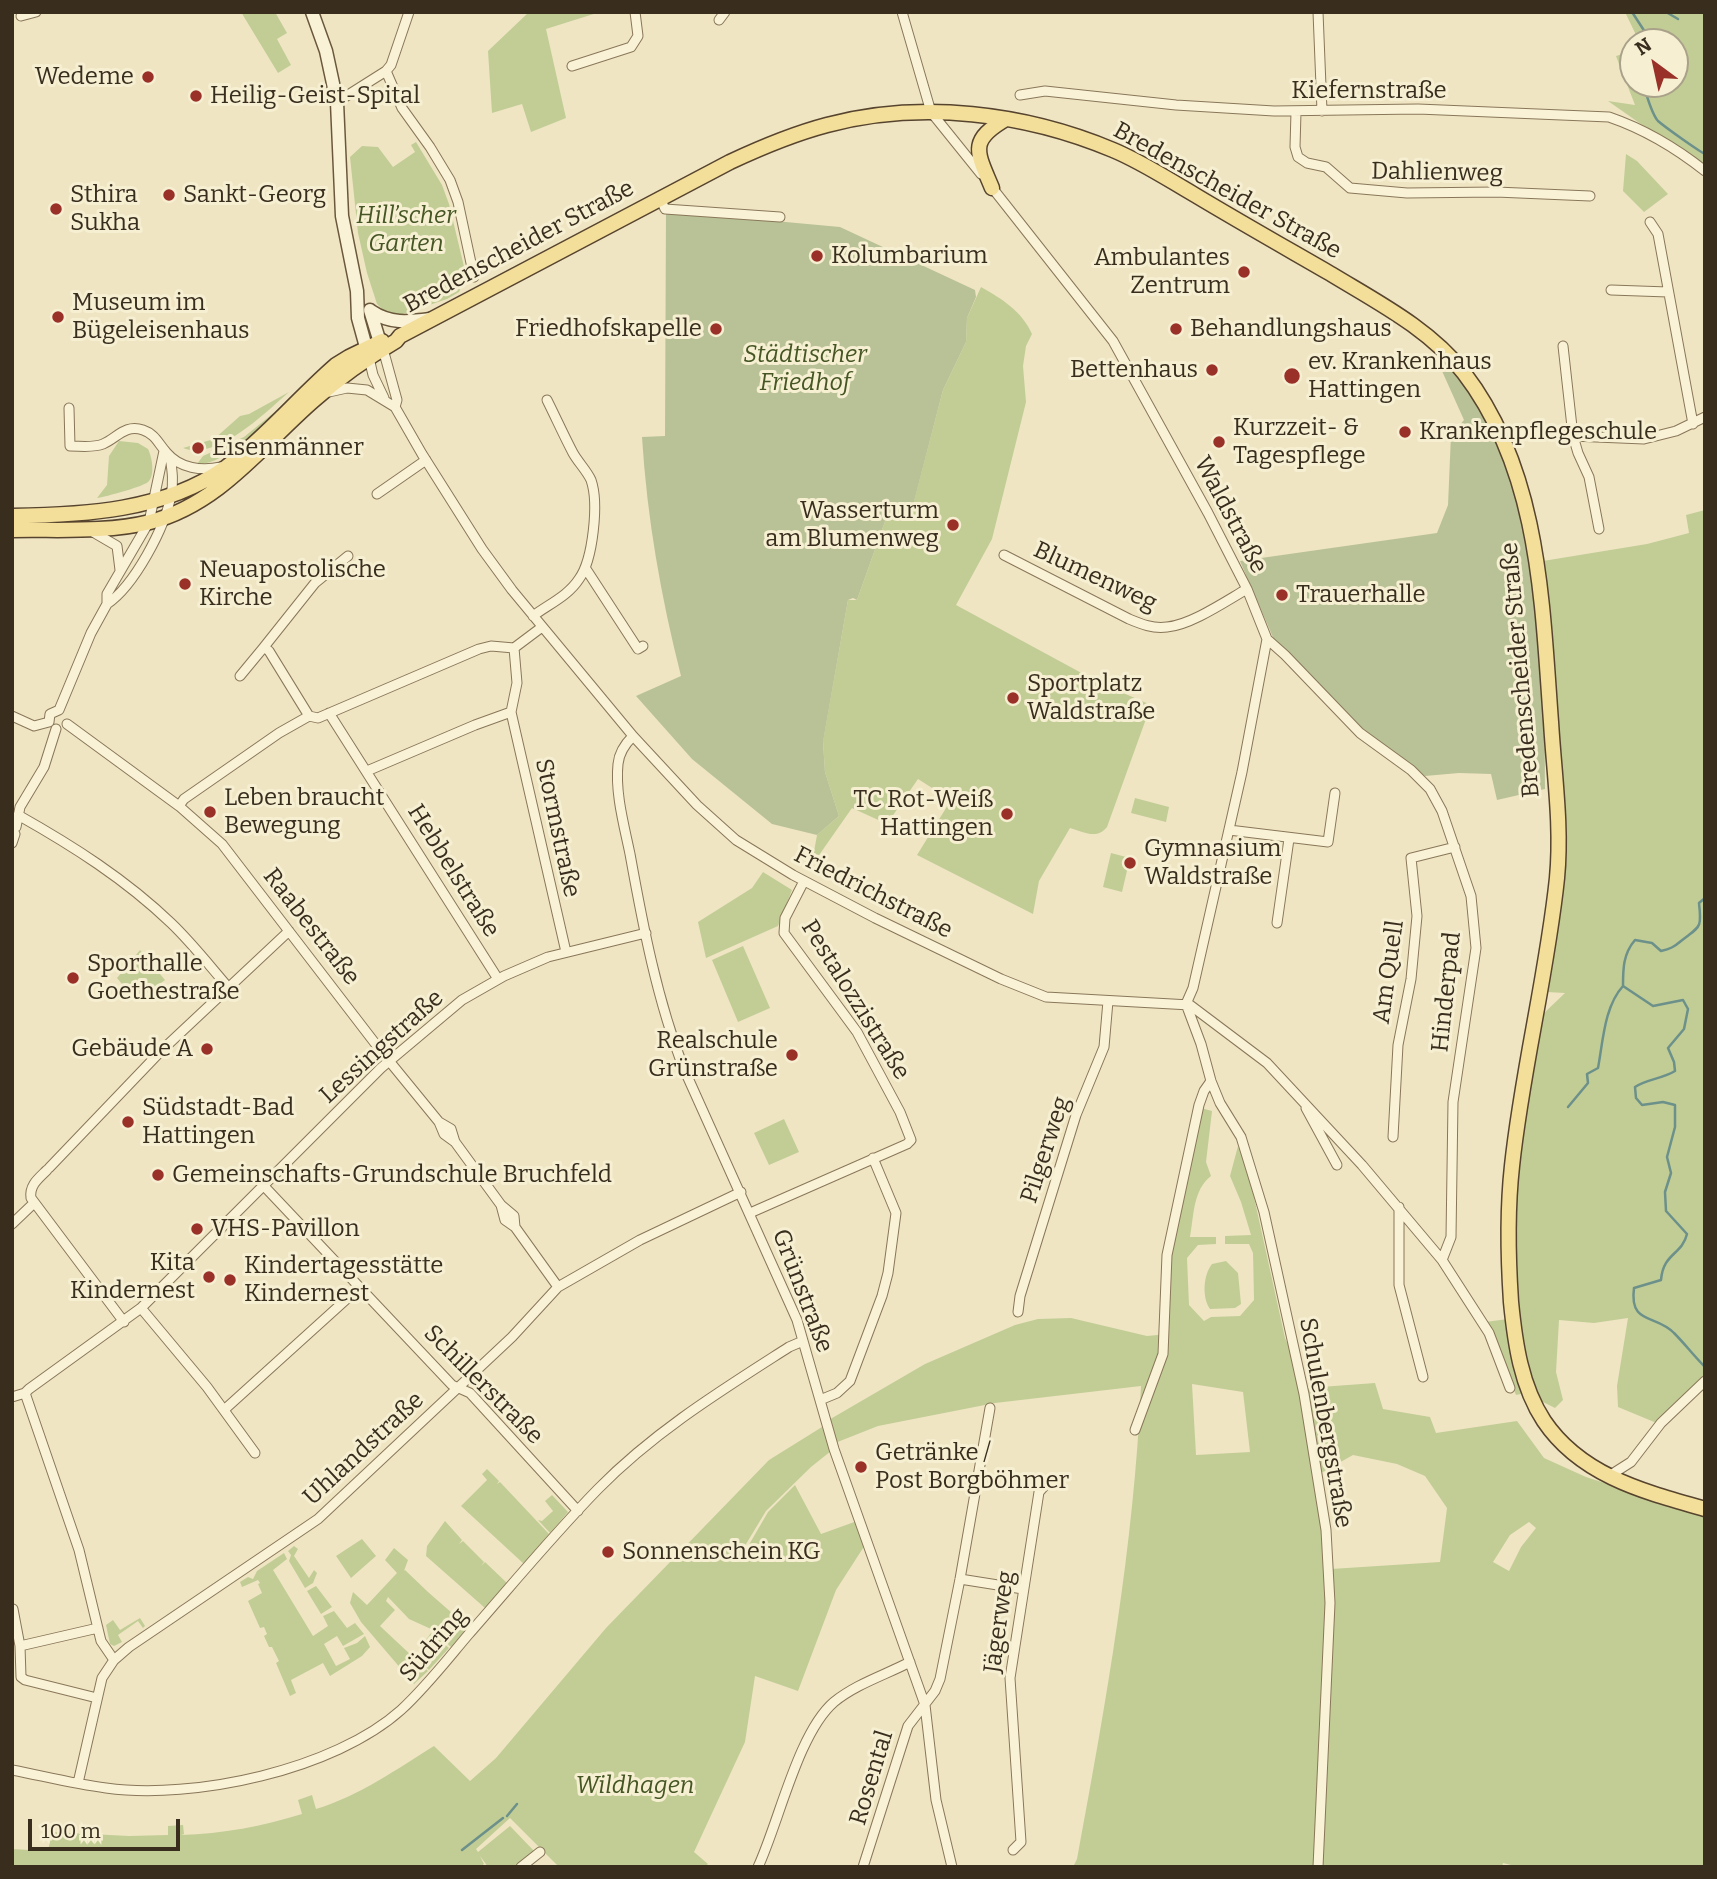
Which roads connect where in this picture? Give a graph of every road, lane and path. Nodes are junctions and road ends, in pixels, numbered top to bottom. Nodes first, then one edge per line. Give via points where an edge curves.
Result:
1 (36, 12) edge
2 (312, 12) edge
3 (409, 12) edge
4 (635, 12) edge
5 (902, 12) edge
6 (1318, 12) edge
7 (21, 16) dead end
8 (572, 66) dead end
9 (386, 72) junction
10 (1020, 95) dead end
11 (337, 102) junction
12 (1322, 111) junction
13 (931, 112) junction
14 (1296, 112) junction
15 (1006, 119) junction
16 (1705, 171) edge
17 (992, 188) junction
18 (1590, 196) dead end
19 (660, 198) junction
20 (780, 216) dead end
21 (1650, 222) dead end
22 (474, 277) dead end
23 (1611, 290) dead end
24 (357, 291) junction
25 (1668, 292) junction
26 (371, 312) junction
27 (434, 319) junction
28 (382, 346) junction
29 (1563, 346) dead end
30 (368, 353) junction
31 (315, 399) junction
32 (547, 400) dead end
33 (391, 405) junction
34 (69, 408) dead end
35 (1705, 417) edge
36 (1693, 424) junction
37 (1500, 433) junction
38 (1573, 436) junction
39 (167, 454) junction
40 (426, 460) junction
41 (227, 466) junction
42 (377, 494) dead end
43 (171, 496) junction
44 (155, 501) junction
45 (12, 516) edge
46 (164, 518) junction
47 (149, 522) junction
48 (86, 529) junction
49 (1599, 529) dead end
50 (12, 530) edge
51 (1004, 555) dead end
52 (348, 556) dead end
53 (586, 569) junction
54 (120, 572) junction
55 (1247, 589) junction
56 (107, 604) junction
57 (533, 616) junction
58 (542, 627) junction
59 (1267, 639) junction
60 (643, 646) dead end
61 (264, 647) junction
62 (514, 648) junction
63 (240, 676) dead end
64 (59, 710) junction
65 (511, 712) junction
66 (329, 713) junction
67 (12, 716) edge
68 (309, 716) junction
69 (67, 724) junction
70 (52, 725) junction
71 (633, 736) junction
72 (367, 771) junction
73 (1335, 793) dead end
74 (178, 806) junction
75 (18, 814) junction
76 (1229, 830) junction
77 (14, 835) edge
78 (1289, 839) junction
79 (1455, 847) junction
80 (804, 881) junction
81 (1277, 923) dead end
82 (289, 931) junction
83 (646, 933) junction
84 (566, 952) junction
85 (498, 979) junction
86 (228, 987) junction
87 (1108, 1001) junction
88 (1186, 1004) junction
89 (390, 1060) junction
90 (1211, 1081) junction
91 (1301, 1097) junction
92 (1393, 1137) dead end
93 (873, 1158) junction
94 (1337, 1165) dead end
95 (263, 1185) junction
96 (741, 1192) junction
97 (34, 1203) junction
98 (1399, 1207) junction
99 (750, 1213) junction
100 (12, 1224) edge
101 (1442, 1260) junction
102 (360, 1287) junction
103 (558, 1287) junction
104 (141, 1308) junction
105 (1018, 1312) dead end
106 (124, 1322) junction
107 (803, 1341) junction
108 (1423, 1377) dead end
109 (1705, 1381) edge
110 (460, 1388) junction
111 (1510, 1388) dead end
112 (25, 1393) junction
113 (12, 1397) edge
114 (820, 1400) junction
115 (990, 1408) dead end
116 (225, 1410) junction
117 (1135, 1430) dead end
118 (255, 1453) dead end
119 (1609, 1476) junction
120 (1047, 1483) dead end
121 (1705, 1509) edge
122 (578, 1511) junction
123 (960, 1579) junction
124 (1023, 1589) junction
125 (13, 1609) edge
126 (98, 1628) junction
127 (20, 1646) junction
128 (114, 1660) junction
129 (910, 1662) junction
130 (16, 1679) edge
131 (97, 1698) junction
132 (925, 1705) junction
133 (12, 1770) edge
134 (78, 1783) junction
135 (1013, 1850) dead end
136 (540, 1852) dead end
137 (521, 1867) edge
138 (758, 1867) edge
139 (863, 1867) edge
140 (952, 1867) edge
141 (1318, 1867) edge

1 - 7 street
2 - 11 main road via 330,62
3 - 9 street
4 - 8 street via 638,36 631,47
5 - 13 street
6 - 12 street
9 - 11 street
9 - 22 street via 402,108 450,180
10 - 14 street, Kiefernstraße via 1045,91
11 - 24 main road via 342,216
12 - 14 street, Kiefernstraße
12 - 16 street, Kiefernstraße via 1471,110 1609,117 1633,125
13 - 15 main road, Bredenscheider Straße
13 - 17 street, Waldstraße
13 - 19 main road, Bredenscheider Straße via 866,117 800,133 772,142
14 - 18 street, Dahlienweg via 1298,157 1326,167 1350,188
15 - 17 main road via 984,134 978,146
15 - 37 main road, Bredenscheider Straße via 1061,131 1118,152 1364,294 1444,350 1470,382
17 - 55 street, Waldstraße via 1112,341
19 - 20 street, Bredenscheider Straße via 665,209
19 - 27 main road, Bredenscheider Straße
21 - 25 street via 1658,234
23 - 25 street
24 - 26 main road
24 - 30 main road via 358,318
25 - 36 street
26 - 27 main road via 394,322
26 - 28 main road
27 - 28 main road, Bredenscheider Straße
28 - 30 main road, Bredenscheider Straße
28 - 33 street, Friedrichstraße via 397,400
29 - 38 street
30 - 31 main road
30 - 33 street, Friedrichstraße via 373,375
30 - 41 main road via 336,365
31 - 33 street via 335,389 359,388
31 - 46 main road via 239,473
32 - 53 street via 591,480 593,535
33 - 40 street, Friedrichstraße
34 - 39 street via 71,446 96,446 122,431 138,429 153,435
35 - 36 street
36 - 38 street via 1644,439
37 - 38 street
37 - 119 main road, Bredenscheider Straße via 1526,508 1538,566 1558,845 1552,915 1511,1172 1508,1251 1513,1324 1524,1380 1542,1418 1569,1450
38 - 49 street via 1590,480
39 - 41 street via 192,468
39 - 43 street via 173,479
39 - 44 street
40 - 42 street
40 - 57 street, Friedrichstraße via 482,549
41 - 43 main road
43 - 44 main road
43 - 46 street
44 - 45 main road via 79,513
44 - 47 street
46 - 47 main road
46 - 56 street via 119,596
47 - 48 main road
47 - 54 street
48 - 50 main road
48 - 54 street via 117,546
51 - 55 street, Blumenweg via 1149,627 1168,628
52 - 61 street via 316,583
53 - 57 street via 571,588
53 - 60 street via 638,649
54 - 56 street via 107,594
55 - 59 street, Waldstraße
56 - 64 street
57 - 58 street, Friedrichstraße
58 - 62 street
58 - 71 street, Friedrichstraße
59 - 76 street
59 - 79 street, Hinderpad via 1360,733 1424,782 1442,811
61 - 63 street
61 - 68 street
62 - 65 street via 517,683
62 - 66 street via 491,646 466,653
64 - 69 street via 66,714
64 - 70 street via 50,714
65 - 72 street
65 - 84 street, Stormstraße
66 - 68 street
66 - 72 street, Hebbelstraße
67 - 70 street via 34,726
68 - 74 street
69 - 70 street
69 - 74 street, Raabestraße
70 - 75 street via 44,767
71 - 80 street, Friedrichstraße via 697,806 736,840
71 - 83 street, Grünstraße via 619,759 618,779
72 - 85 street, Hebbelstraße
73 - 78 street via 1328,842
74 - 82 street, Raabestraße via 222,844
75 - 77 street
75 - 86 street via 123,881 170,922
76 - 78 street
76 - 88 street
78 - 81 street
79 - 92 street, Am Quell via 1411,858 1418,916 1398,1045
79 - 101 street, Hinderpad via 1471,896 1476,948 1453,1102 1451,1237
80 - 87 street, Friedrichstraße via 1046,997
80 - 93 street, Pestalozzistraße via 785,918 784,933 857,1032 910,1138 907,1144
82 - 86 street
82 - 89 street, Raabestraße
83 - 84 street, Lessingstraße
83 - 96 street, Grünstraße via 676,1050
84 - 85 street, Lessingstraße
85 - 89 street, Lessingstraße via 463,1000
86 - 97 street via 48,1169 31,1190
87 - 88 street, Friedrichstraße
87 - 105 street, Pilgerweg via 1104,1047 1051,1192
88 - 90 street, Schulenbergstraße
88 - 91 street via 1267,1063
89 - 95 street, Lessingstraße
89 - 103 street, Raabestraße
90 - 117 street via 1199,1105 1167,1255 1163,1354
90 - 141 street, Schulenbergstraße via 1241,1137 1264,1212 1304,1394 1326,1530 1330,1603
91 - 94 street
91 - 98 street
93 - 99 street
93 - 114 street via 896,1213 888,1273 850,1381
95 - 102 street, Schillerstraße
95 - 104 street, Lessingstraße
96 - 99 street, Grünstraße
96 - 103 street, Uhlandstraße via 640,1240
97 - 100 street
97 - 106 street
98 - 101 street
98 - 108 street via 1399,1285
99 - 107 street, Grünstraße
101 - 111 street via 1489,1333
102 - 110 street, Schillerstraße
102 - 116 street
103 - 110 street, Uhlandstraße
104 - 106 street, Lessingstraße
104 - 116 street
106 - 112 street, Lessingstraße
107 - 114 street, Grünstraße
107 - 122 street, Südring via 668,1426 629,1458
109 - 119 street via 1661,1423 1632,1462
110 - 122 street, Schillerstraße via 470,1393
110 - 128 street, Uhlandstraße via 318,1520
112 - 113 street, Lessingstraße
112 - 126 street via 79,1550
114 - 129 street, Grünstraße
115 - 123 street, Rosental
116 - 118 street
119 - 121 main road, Bredenscheider Straße
120 - 124 street, Jägerweg via 1039,1492
122 - 134 street, Südring via 417,1694 362,1739 299,1765 220,1783 126,1789
123 - 124 street
123 - 132 street, Rosental via 940,1679
124 - 135 street, Jägerweg via 1010,1678 1021,1842
125 - 127 street
126 - 127 street
126 - 128 street
127 - 130 street
128 - 131 street, Uhlandstraße via 102,1678
129 - 132 street, Grünstraße
129 - 138 street via 846,1694 816,1723
130 - 131 street
131 - 134 street, Uhlandstraße
132 - 139 street, Rosental via 904,1734
132 - 140 street, Grünstraße via 936,1800
133 - 134 street, Südring
136 - 137 street

